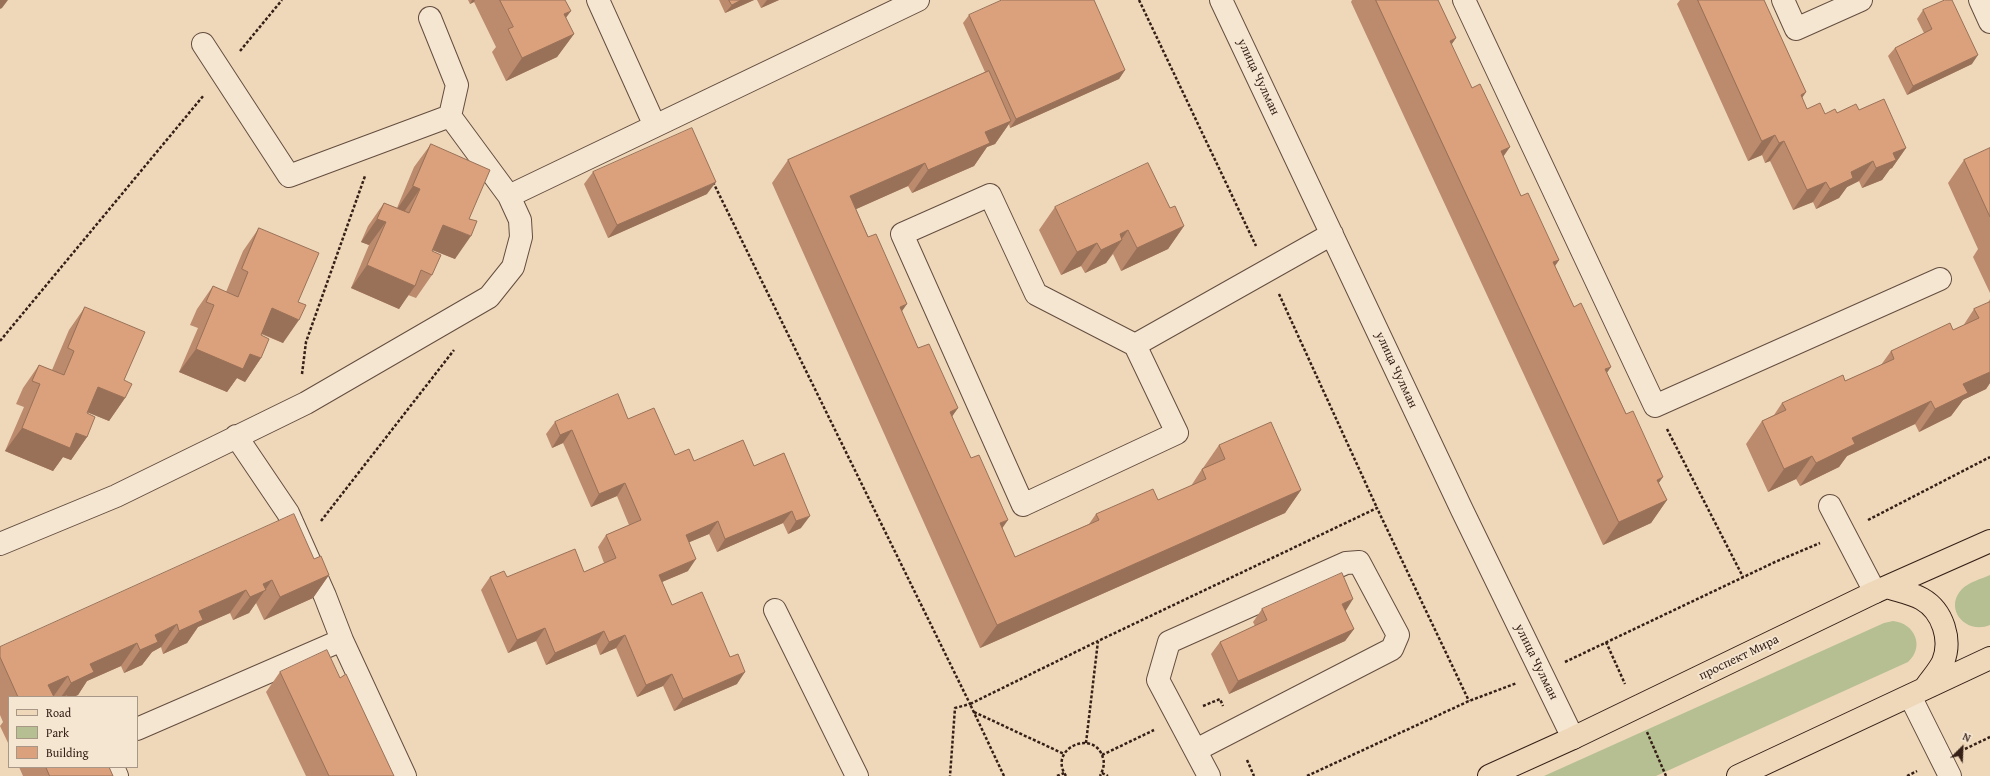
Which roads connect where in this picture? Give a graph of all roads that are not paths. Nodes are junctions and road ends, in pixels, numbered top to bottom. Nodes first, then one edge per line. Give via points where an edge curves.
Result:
1 (598, 0) edge
2 (918, 0) edge
3 (1221, 0) edge
4 (1464, 0) edge
5 (1784, 0) edge
6 (1861, 0) edge
7 (1980, 0) edge
8 (430, 18) dead end
9 (1990, 22) edge
10 (203, 44) dead end
11 (450, 116) junction
12 (655, 126) junction
13 (509, 196) junction
14 (1332, 234) junction
15 (1940, 279) dead end
16 (1135, 345) junction
17 (236, 436) junction
18 (1830, 506) dead end
19 (1990, 541) edge
20 (0, 544) edge
21 (1881, 590) junction
22 (775, 610) dead end
23 (342, 640) junction
24 (1990, 658) edge
25 (1917, 692) junction
26 (138, 729) edge
27 (1573, 738) junction
28 (1196, 750) junction
29 (405, 776) edge
30 (857, 776) edge
31 (1209, 776) edge
32 (1489, 776) edge
33 (1738, 776) edge
34 (1950, 776) edge

1 - 12 street
2 - 12 street
3 - 14 street, улица Чулман
4 - 15 street via 1656,406
5 - 6 street via 1796,29
7 - 9 street
8 - 11 street via 457,85
10 - 11 street via 289,176
11 - 13 street
12 - 13 street
13 - 17 street via 520,220 521,237 512,267 489,297 306,403
14 - 16 street
14 - 27 street, улица Чулман via 1458,503
16 - 16 street via 1177,433 1023,506 902,234 990,195 1036,294
17 - 20 street via 116,496
17 - 23 street via 288,513
18 - 21 street
19 - 21 main road, проспект Мира
21 - 25 main road via 1914,595 1931,605 1942,622 1946,641 1943,661
21 - 27 main road, проспект Мира
22 - 30 street
23 - 26 street
23 - 29 street
24 - 25 main road
25 - 33 main road
25 - 34 street
27 - 32 main road, проспект Мира
28 - 28 street via 1392,649 1398,635 1359,562 1346,562 1169,642 1158,680
28 - 31 street

